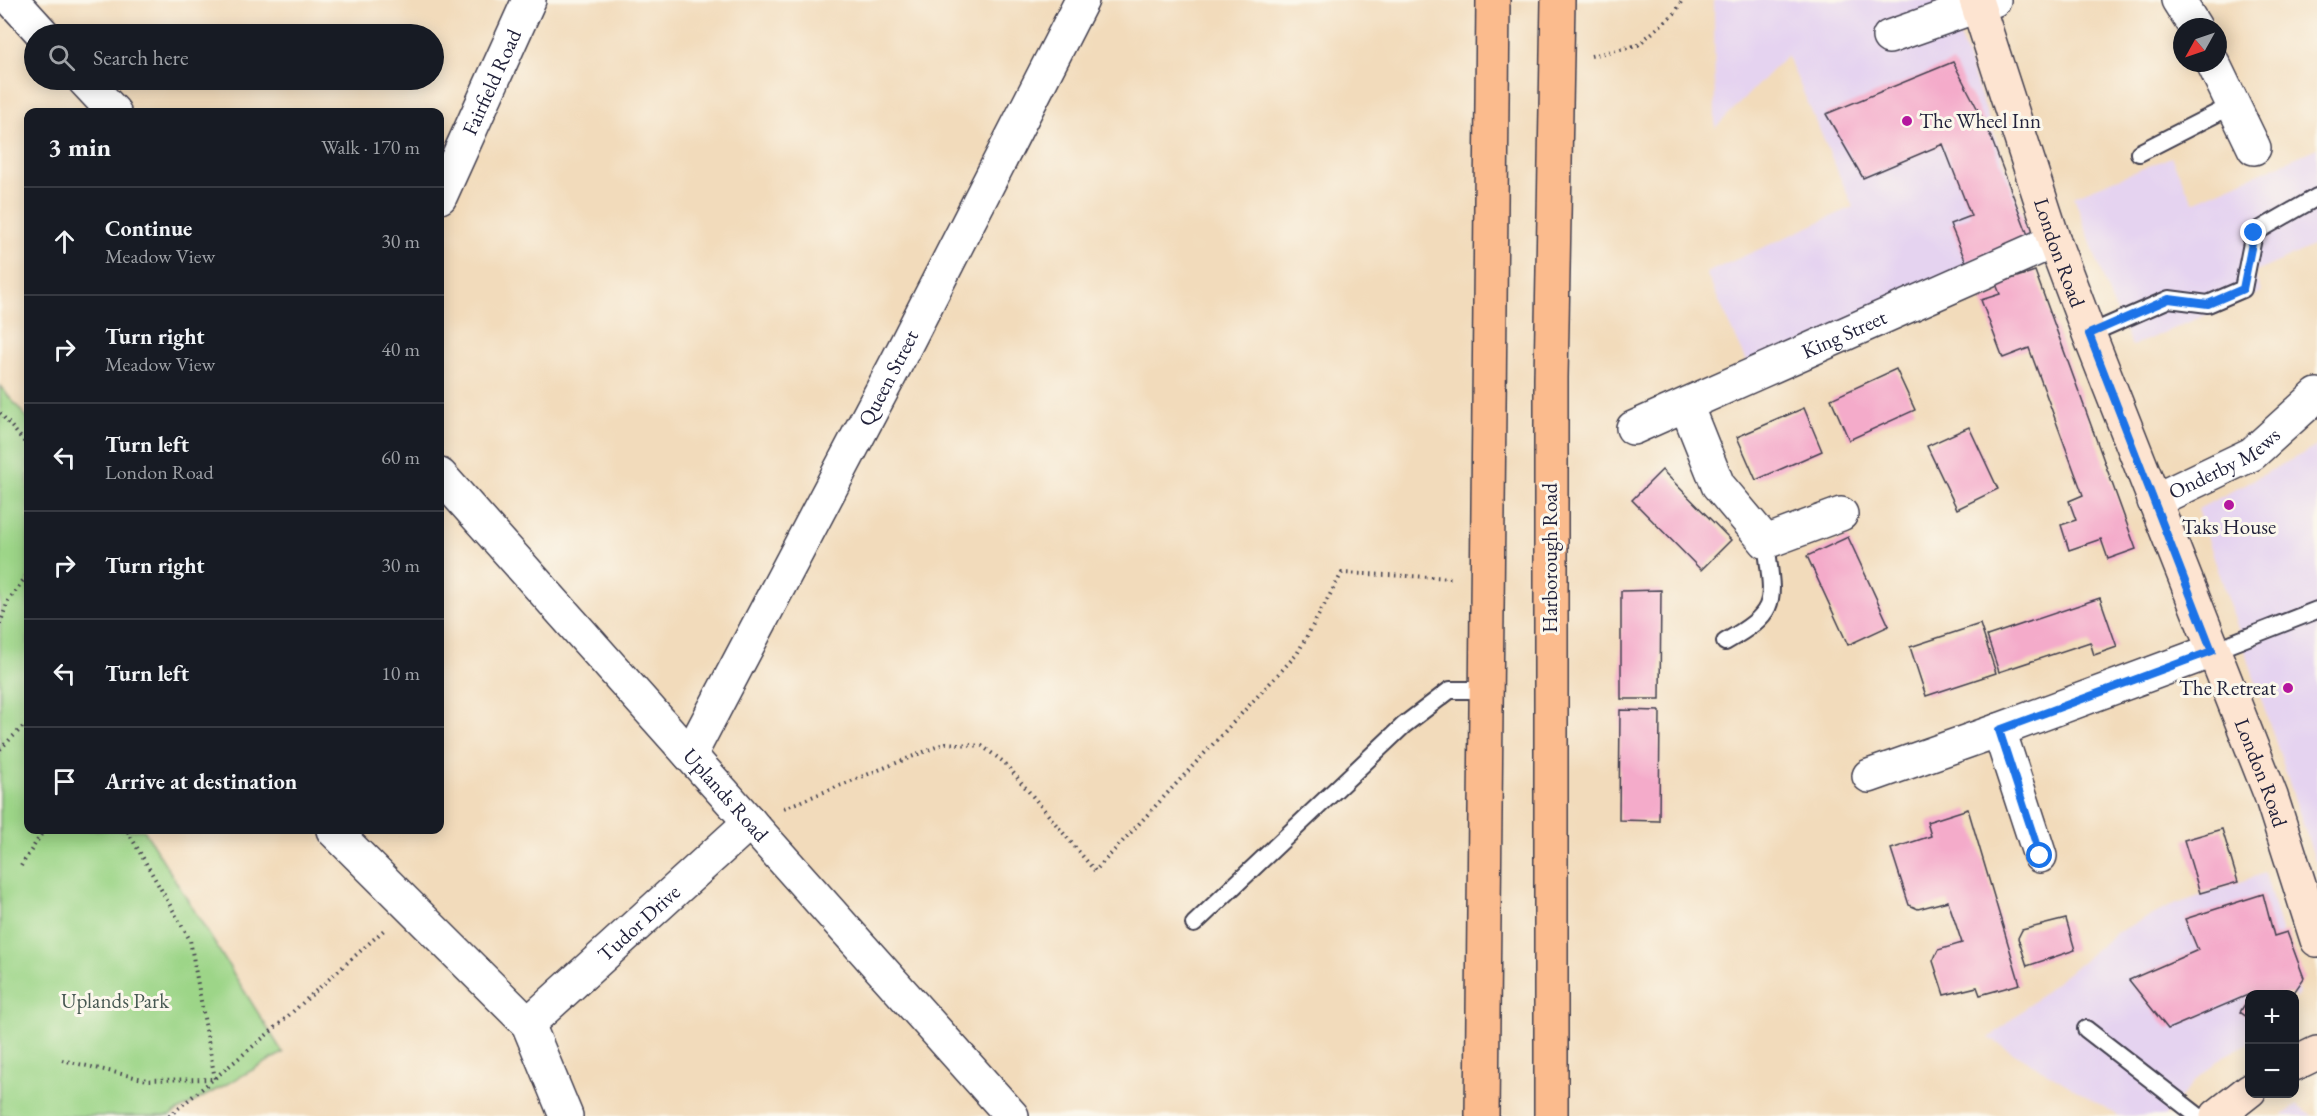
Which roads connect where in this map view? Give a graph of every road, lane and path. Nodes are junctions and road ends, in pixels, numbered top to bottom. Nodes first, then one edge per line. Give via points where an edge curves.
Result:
1 (12, 0) edge
2 (529, 0) edge
3 (1082, 0) edge
4 (1493, 0) edge
5 (1558, 0) edge
6 (1683, 0) edge
7 (2178, 0) edge
8 (1982, 1) edge
9 (2189, 18) edge
10 (34, 24) edge
11 (1889, 37) dead end
12 (1558, 60) junction
13 (2218, 72) edge
14 (93, 90) edge
15 (2235, 104) junction
16 (110, 108) edge
17 (2254, 148) dead end
18 (2139, 153) dead end
19 (444, 188) edge
20 (2317, 197) edge
21 (2054, 241) junction
22 (2089, 334) junction
23 (2317, 395) edge
24 (1686, 405) junction
25 (0, 413) edge
26 (1633, 428) dead end
27 (24, 441) edge
28 (446, 491) edge
29 (2154, 501) junction
30 (1841, 514) dead end
31 (1766, 542) junction
32 (1455, 578) dead end
33 (24, 579) edge
34 (2317, 610) edge
35 (0, 624) edge
36 (1725, 642) dead end
37 (2212, 651) junction
38 (1486, 690) junction
39 (24, 726) edge
40 (1999, 730) junction
41 (0, 749) edge
42 (690, 754) junction
43 (1869, 777) dead end
44 (750, 822) junction
45 (41, 834) edge
46 (129, 834) edge
47 (337, 834) edge
48 (2040, 856) dead end
49 (21, 866) dead end
50 (1550, 891) junction
51 (410, 906) junction
52 (1194, 924) dead end
53 (2317, 940) edge
54 (528, 1024) junction
55 (2086, 1029) dead end
56 (2317, 1053) edge
57 (62, 1060) dead end
58 (2299, 1062) edge
59 (215, 1078) junction
60 (2245, 1093) edge
61 (169, 1116) edge
62 (566, 1116) edge
63 (1012, 1116) edge
64 (1482, 1116) edge
65 (1527, 1116) edge
66 (1551, 1116) edge
67 (2198, 1116) edge
68 (2217, 1116) edge

1 - 10 street
2 - 19 street, Fairfield Road
3 - 42 street, Queen Street
4 - 38 highway
5 - 12 highway, Harborough Road
6 - 12 path via 1675,13 1638,45
7 - 9 street
8 - 11 street
8 - 21 main road, London Road
12 - 50 highway, Harborough Road via 1551,378
13 - 15 street
14 - 16 street
15 - 17 street
15 - 18 lane
20 - 22 lane via 2254,233 2243,289 2208,304 2169,299
21 - 22 main road, London Road
21 - 24 street, King Street
22 - 29 main road, London Road
23 - 29 street, Onderby Mews via 2252,454
24 - 26 street, King Street
24 - 31 street via 1718,485
25 - 27 path
28 - 42 street, Uplands Road
29 - 37 main road, London Road
30 - 31 street
31 - 36 lane via 1772,595 1764,616
32 - 44 path via 1342,573 1297,654 1095,871 1005,763 982,746 946,743
33 - 35 path via 8,601
34 - 37 lane
37 - 40 street
37 - 53 main road, London Road via 2271,796
38 - 52 lane via 1450,690 1404,725
38 - 64 highway
39 - 41 path
40 - 43 street
40 - 48 street
42 - 44 street, Uplands Road
44 - 54 street, Tudor Drive
44 - 63 street, Uplands Road
45 - 49 path
46 - 59 path via 190,940
47 - 51 street
50 - 65 highway via 1539,906
50 - 66 highway, Harborough Road
51 - 54 street
51 - 59 path
54 - 62 street
55 - 67 lane
56 - 58 main road
57 - 59 path via 147,1080
59 - 61 path
60 - 68 main road

